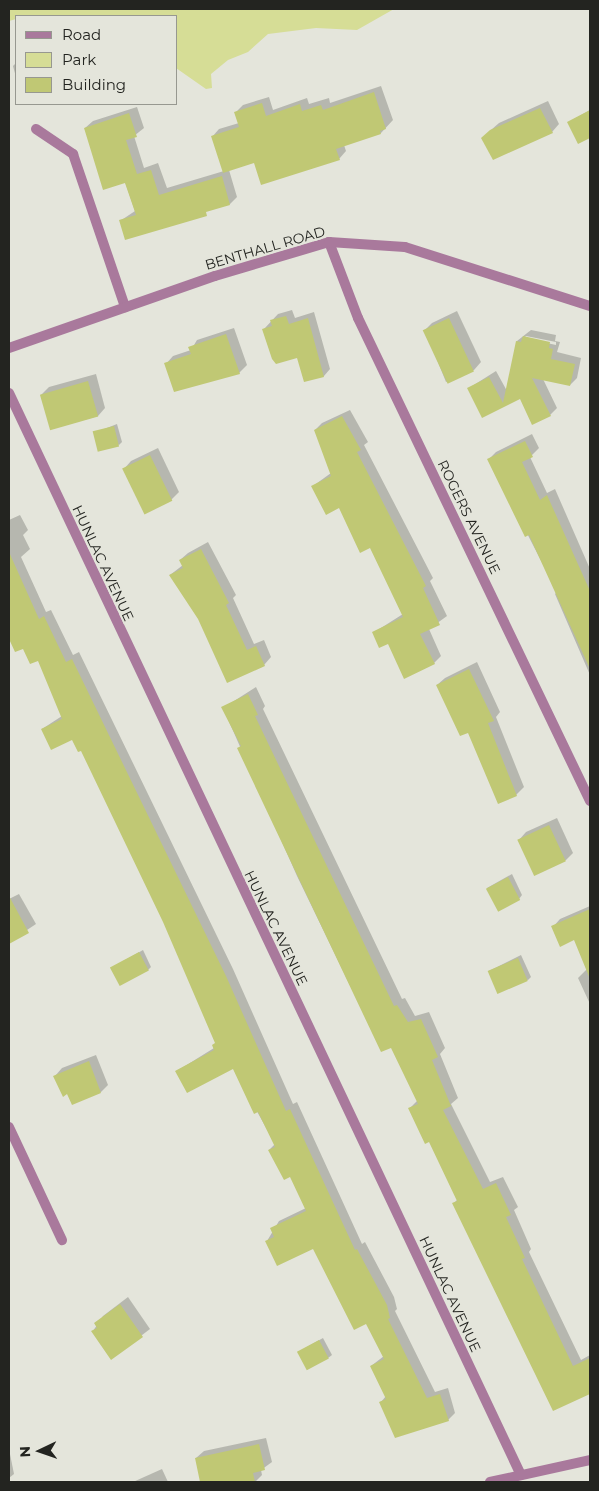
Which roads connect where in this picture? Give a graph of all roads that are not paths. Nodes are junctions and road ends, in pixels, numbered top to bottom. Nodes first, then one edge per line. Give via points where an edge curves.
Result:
1 (36, 129) dead end
2 (329, 242) junction
3 (590, 306) edge
4 (125, 307) junction
5 (9, 348) edge
6 (9, 393) edge
7 (590, 801) edge
8 (9, 1128) edge
9 (62, 1240) dead end
10 (590, 1460) edge
11 (521, 1475) junction
12 (490, 1482) edge

1 - 4 street via 72,154
2 - 3 street, BENTHALL ROAD via 405,247
2 - 4 street, BENTHALL ROAD
2 - 7 street, ROGERS AVENUE via 358,318
4 - 5 street, BENTHALL ROAD
6 - 11 street, HUNLAC AVENUE
8 - 9 street
10 - 11 street
11 - 12 street

